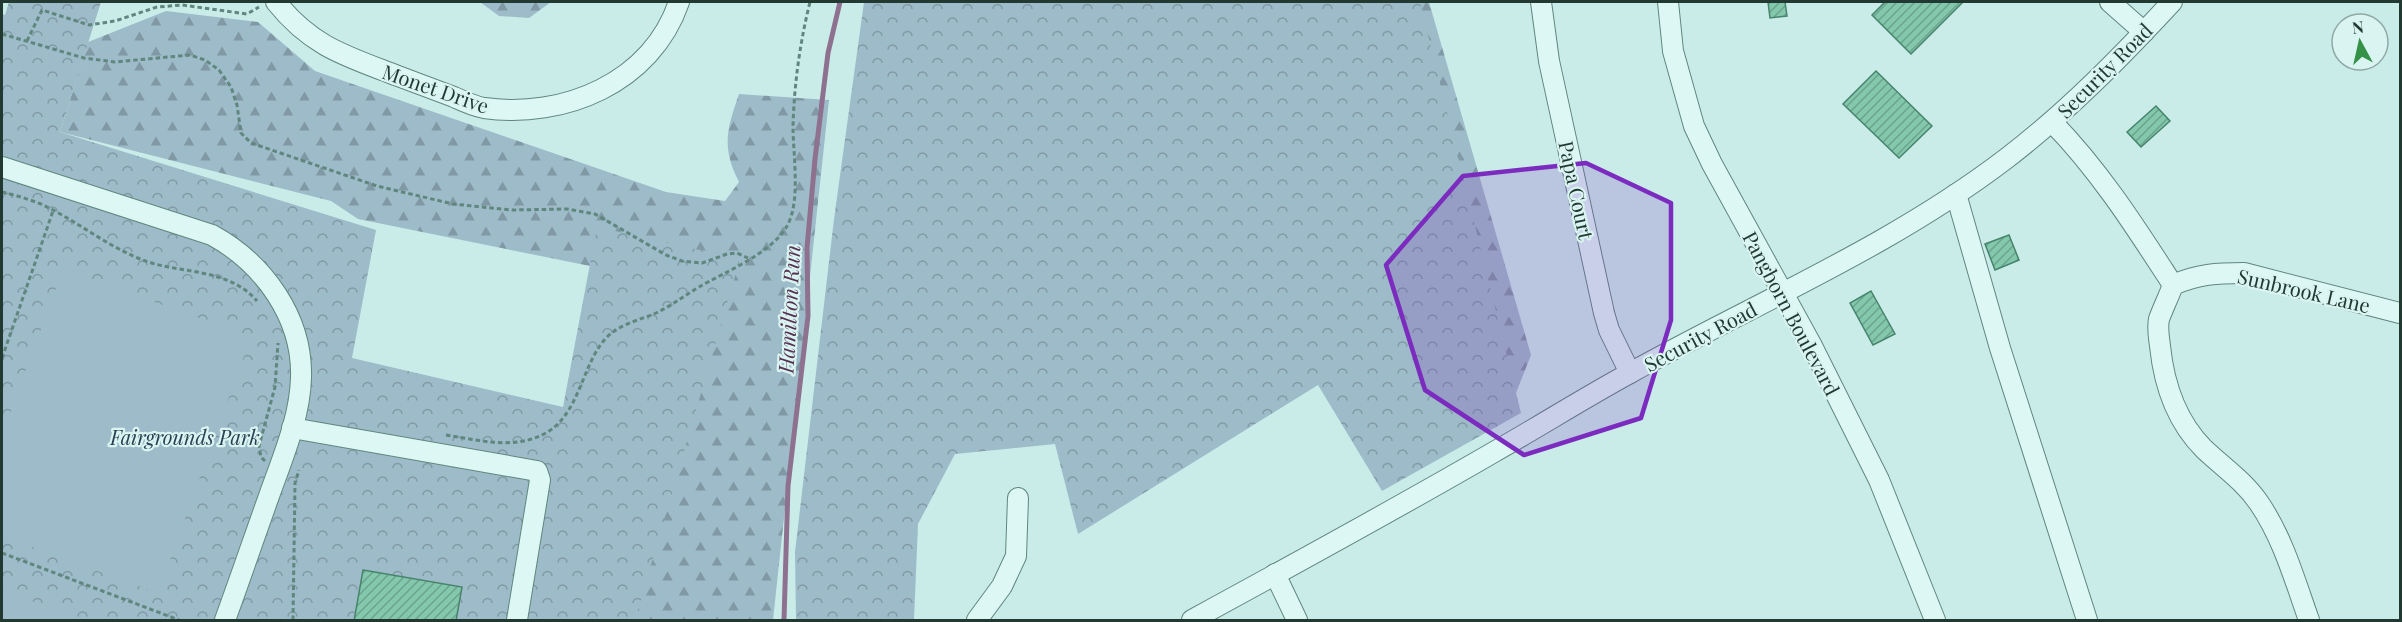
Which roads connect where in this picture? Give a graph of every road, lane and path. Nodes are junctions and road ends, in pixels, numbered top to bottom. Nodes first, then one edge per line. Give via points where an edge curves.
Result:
1 (679, 2) edge
2 (810, 2) edge
3 (1541, 2) edge
4 (1668, 2) edge
5 (2110, 2) edge
6 (2172, 2) edge
7 (269, 4) edge
8 (2144, 32) junction
9 (2, 34) edge
10 (27, 41) junction
11 (2052, 122) junction
12 (2, 167) edge
13 (2, 192) edge
14 (1956, 194) junction
15 (53, 211) junction
16 (749, 258) junction
17 (2173, 285) junction
18 (1782, 293) junction
19 (258, 302) dead end
20 (2400, 313) edge
21 (278, 337) dead end
22 (2, 358) edge
23 (1630, 373) junction
24 (292, 428) junction
25 (446, 435) dead end
26 (302, 461) dead end
27 (278, 471) junction
28 (295, 483) junction
29 (1018, 498) dead end
30 (2, 553) edge
31 (1275, 574) junction
32 (179, 621) edge
33 (225, 621) edge
34 (292, 621) edge
35 (517, 621) edge
36 (977, 621) edge
37 (1192, 621) edge
38 (1298, 621) edge
39 (1935, 621) edge
40 (2088, 621) edge
41 (2309, 621) edge

1 - 7 street, Monet Drive via 664,31 628,73 573,102 517,111 481,107 337,52 313,39
2 - 16 path via 800,42 793,128 795,187 788,225 770,246
3 - 23 street, Papa Court via 1549,61 1604,313
4 - 18 street, Pangborn Boulevard via 1673,51 1694,126
5 - 8 street
6 - 8 street, Security Road
7 - 10 path via 247,14 182,4 89,25 42,10
8 - 11 street, Security Road
9 - 10 path
10 - 16 path via 84,58 115,62 190,55 205,60 219,70 231,87 241,133 251,143 377,186 453,204 512,210 567,209 595,214 682,261 702,263 737,253
11 - 14 street, Security Road
11 - 17 street via 2094,169
12 - 24 street via 200,230 249,260 278,297 295,333 301,377
13 - 15 path
14 - 18 street, Security Road
14 - 40 street via 2000,348
15 - 19 path via 120,249 154,263 222,277
15 - 22 path
16 - 25 path via 606,338 567,412 545,434 503,443
17 - 20 street, Sunbrook Lane via 2194,276 2244,273
17 - 41 street via 2158,330 2170,397 2192,435 2259,502 2282,546
18 - 23 street, Security Road
18 - 39 street, Pangborn Boulevard via 1879,480
21 - 27 path via 275,387 259,446 261,457
23 - 31 street, Security Road
24 - 27 street
24 - 35 street via 537,471 540,480
26 - 28 path
27 - 28 path
27 - 33 street
28 - 34 path
29 - 36 street via 1016,556 1002,586
30 - 32 path
31 - 37 street, Security Road
31 - 38 street

